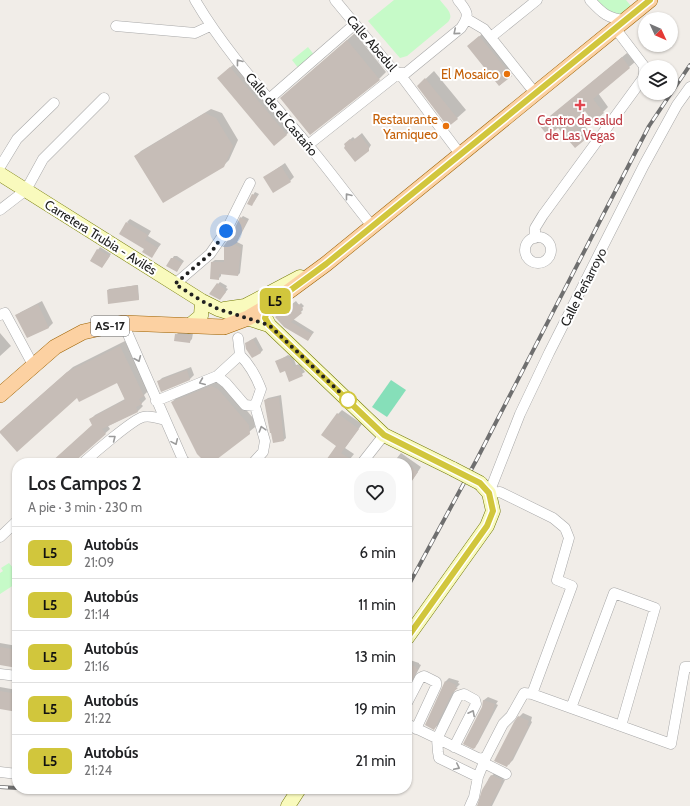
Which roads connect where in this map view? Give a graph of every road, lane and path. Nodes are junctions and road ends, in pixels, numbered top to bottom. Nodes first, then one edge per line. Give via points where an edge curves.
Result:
1 (195, 0) edge
2 (335, 0) edge
3 (458, 0) edge
4 (537, 0) edge
5 (590, 0) edge
6 (650, 0) edge
7 (603, 14) junction
8 (467, 19) junction
9 (355, 24) junction
10 (116, 26) dead end
11 (210, 26) junction
12 (615, 28) junction
13 (491, 37) junction
14 (399, 73) junction
15 (690, 87) edge
16 (535, 93) junction
17 (104, 98) dead end
18 (268, 99) junction
19 (54, 103) dead end
20 (308, 145) junction
21 (460, 154) junction
22 (0, 167) edge
23 (0, 174) edge
24 (250, 183) dead end
25 (26, 190) junction
26 (0, 210) edge
27 (372, 226) junction
28 (535, 238) dead end
29 (326, 264) junction
30 (175, 284) junction
31 (202, 301) junction
32 (273, 303) junction
33 (218, 309) junction
34 (3, 314) edge
35 (248, 318) junction
36 (123, 323) junction
37 (269, 325) junction
38 (189, 326) junction
39 (213, 327) junction
40 (238, 338) dead end
41 (240, 354) junction
42 (33, 365) junction
43 (217, 376) junction
44 (0, 395) edge
45 (156, 401) junction
46 (255, 406) junction
47 (165, 420) junction
48 (384, 435) junction
49 (88, 458) edge
50 (182, 458) edge
51 (258, 458) edge
52 (366, 458) edge
53 (485, 488) junction
54 (12, 526) edge
55 (0, 537) edge
56 (412, 631) edge
57 (690, 668) edge
58 (0, 674) edge
59 (12, 675) edge
60 (412, 693) edge
61 (528, 694) junction
62 (571, 708) junction
63 (412, 725) edge
64 (621, 726) junction
65 (412, 727) edge
66 (437, 739) junction
67 (454, 747) junction
68 (485, 760) junction
69 (0, 772) edge
70 (12, 773) edge
71 (506, 774) dead end
72 (478, 777) junction
73 (296, 794) edge
74 (288, 806) edge
75 (470, 806) edge

1 - 11 street, Calle de el Castaño
2 - 9 street, Calle Abedul
3 - 8 street via 466,9
4 - 13 street
5 - 7 street
6 - 12 main road, AS-17
7 - 12 street via 615,20
7 - 12 street via 607,27
8 - 13 street via 484,29
8 -> 14 street, Calle Abedul via 461,28 406,73
9 - 14 street, Calle Abedul via 393,70
9 - 18 street
10 - 11 street via 195,33
18 -> 11 street, Calle de el Castaño
12 - 16 main road, AS-17
12 - 28 street via 644,66 644,77 543,215 536,228
13 - 16 street
14 - 20 street
14 - 21 street
15 - 53 street, Calle Peñarroyo via 677,105 644,165
16 - 21 main road, AS-17
17 - 25 street via 43,159
18 - 20 street, Calle de el Castaño
19 - 22 street via 17,139
27 -> 20 street, Calle de el Castaño
21 - 27 main road, AS-17
23 - 25 street, Carretera Trubia - Avilés
24 - 30 street via 226,231 210,254
25 - 26 street
25 - 30 street, Carretera Trubia - Avilés
27 - 29 main road, AS-17
29 - 32 main road, AS-17
29 - 33 street via 245,306
30 - 31 street, Carretera Trubia - Avilés
31 - 33 street, Carretera Trubia - Avilés
31 - 38 street via 201,316
32 - 35 main road, AS-17
32 - 37 street via 265,318
33 - 35 street, Carretera Trubia - Avilés
33 - 39 street via 220,323
34 - 42 street
35 - 37 street, Carretera Trubia - Avilés
35 - 39 main road, AS-17 via 224,327
36 - 38 main road, AS-17
36 - 42 main road, AS-17 via 83,332 55,347
36 -> 45 street
37 - 48 street
38 - 39 main road, AS-17
40 - 41 street
41 - 43 street
41 - 46 street via 256,375 261,389
42 - 44 main road, AS-17
43 -> 45 street
43 - 46 street via 245,406
45 - 47 street
51 -> 46 street via 263,452 265,441
49 -> 47 street via 142,417
47 -> 50 street
48 - 52 street
48 - 53 street, bridge
53 - 56 street via 493,511 487,526
53 - 61 street via 500,492 553,518 565,528 569,538 557,580 572,586
54 - 55 street
57 - 64 street via 684,667 671,744
58 - 59 street
60 - 63 street via 420,678 424,676 436,682
61 - 62 street
61 - 68 street via 503,724
62 - 64 street
62 - 64 street via 614,593 656,608
65 - 66 street
66 - 67 street
67 -> 66 street via 476,704 475,700 464,694 458,696
66 -> 72 street via 439,758
67 - 68 street
68 - 71 street
68 - 72 street
69 - 70 street
72 - 75 street
73 - 74 street

